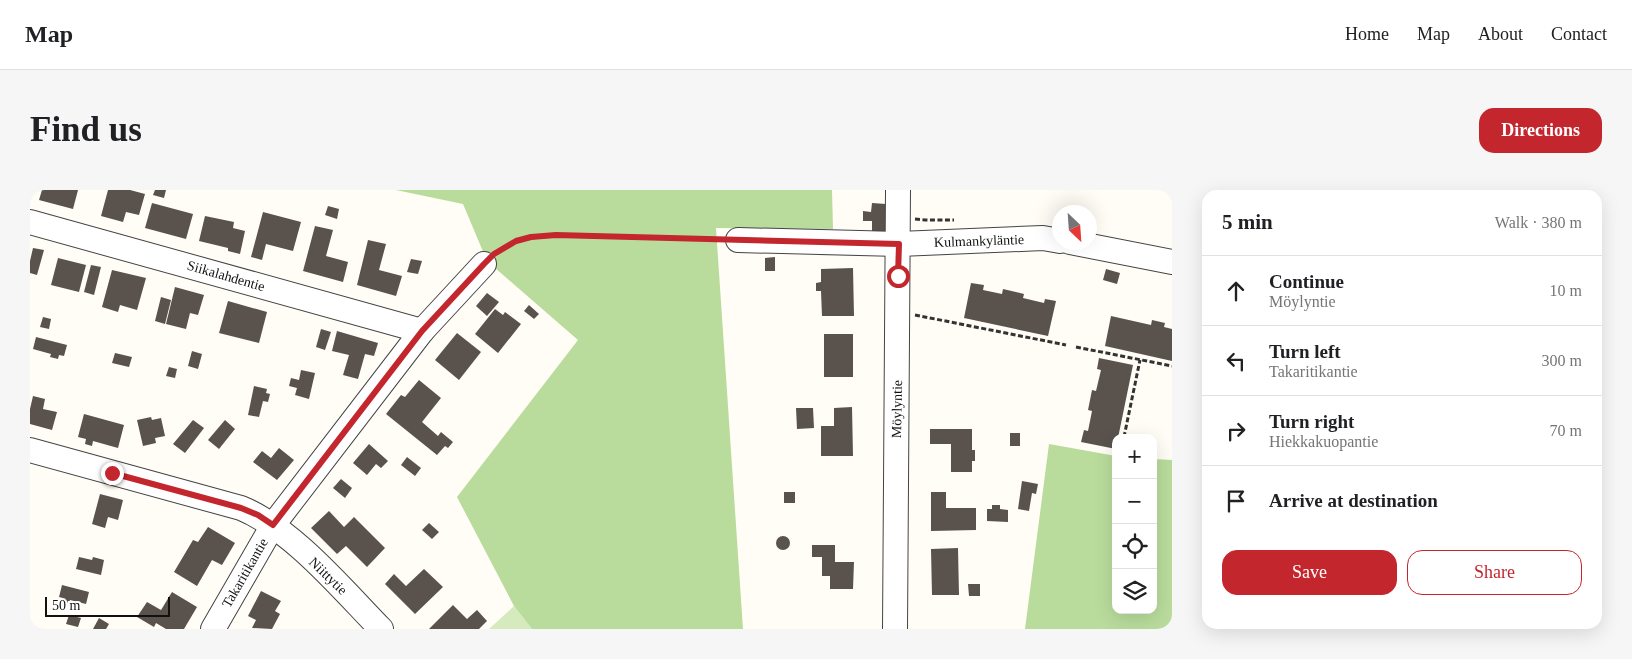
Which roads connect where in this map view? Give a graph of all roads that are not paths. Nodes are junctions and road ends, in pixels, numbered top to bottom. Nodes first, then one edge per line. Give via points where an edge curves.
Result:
1 (898, 190) edge
2 (30, 222) edge
3 (738, 240) road end
4 (1052, 240) edge
5 (899, 244) junction
6 (1097, 247) edge
7 (1172, 262) edge
8 (484, 264) road end
9 (422, 331) junction
10 (30, 450) edge
11 (273, 525) junction
12 (213, 629) edge
13 (381, 629) edge
14 (895, 629) edge

1 - 5 street, Möylyntie
2 - 9 street, Siikalahdentie
3 - 5 street
4 - 5 street, Kulmankyläntie
5 - 14 street, Möylyntie
6 - 7 street
8 - 9 street, Takaritikantie
9 - 11 street, Takaritikantie
10 - 11 street, Niittytie via 241,508
11 - 12 street, Takaritikantie
11 - 13 street, Niittytie via 324,570

